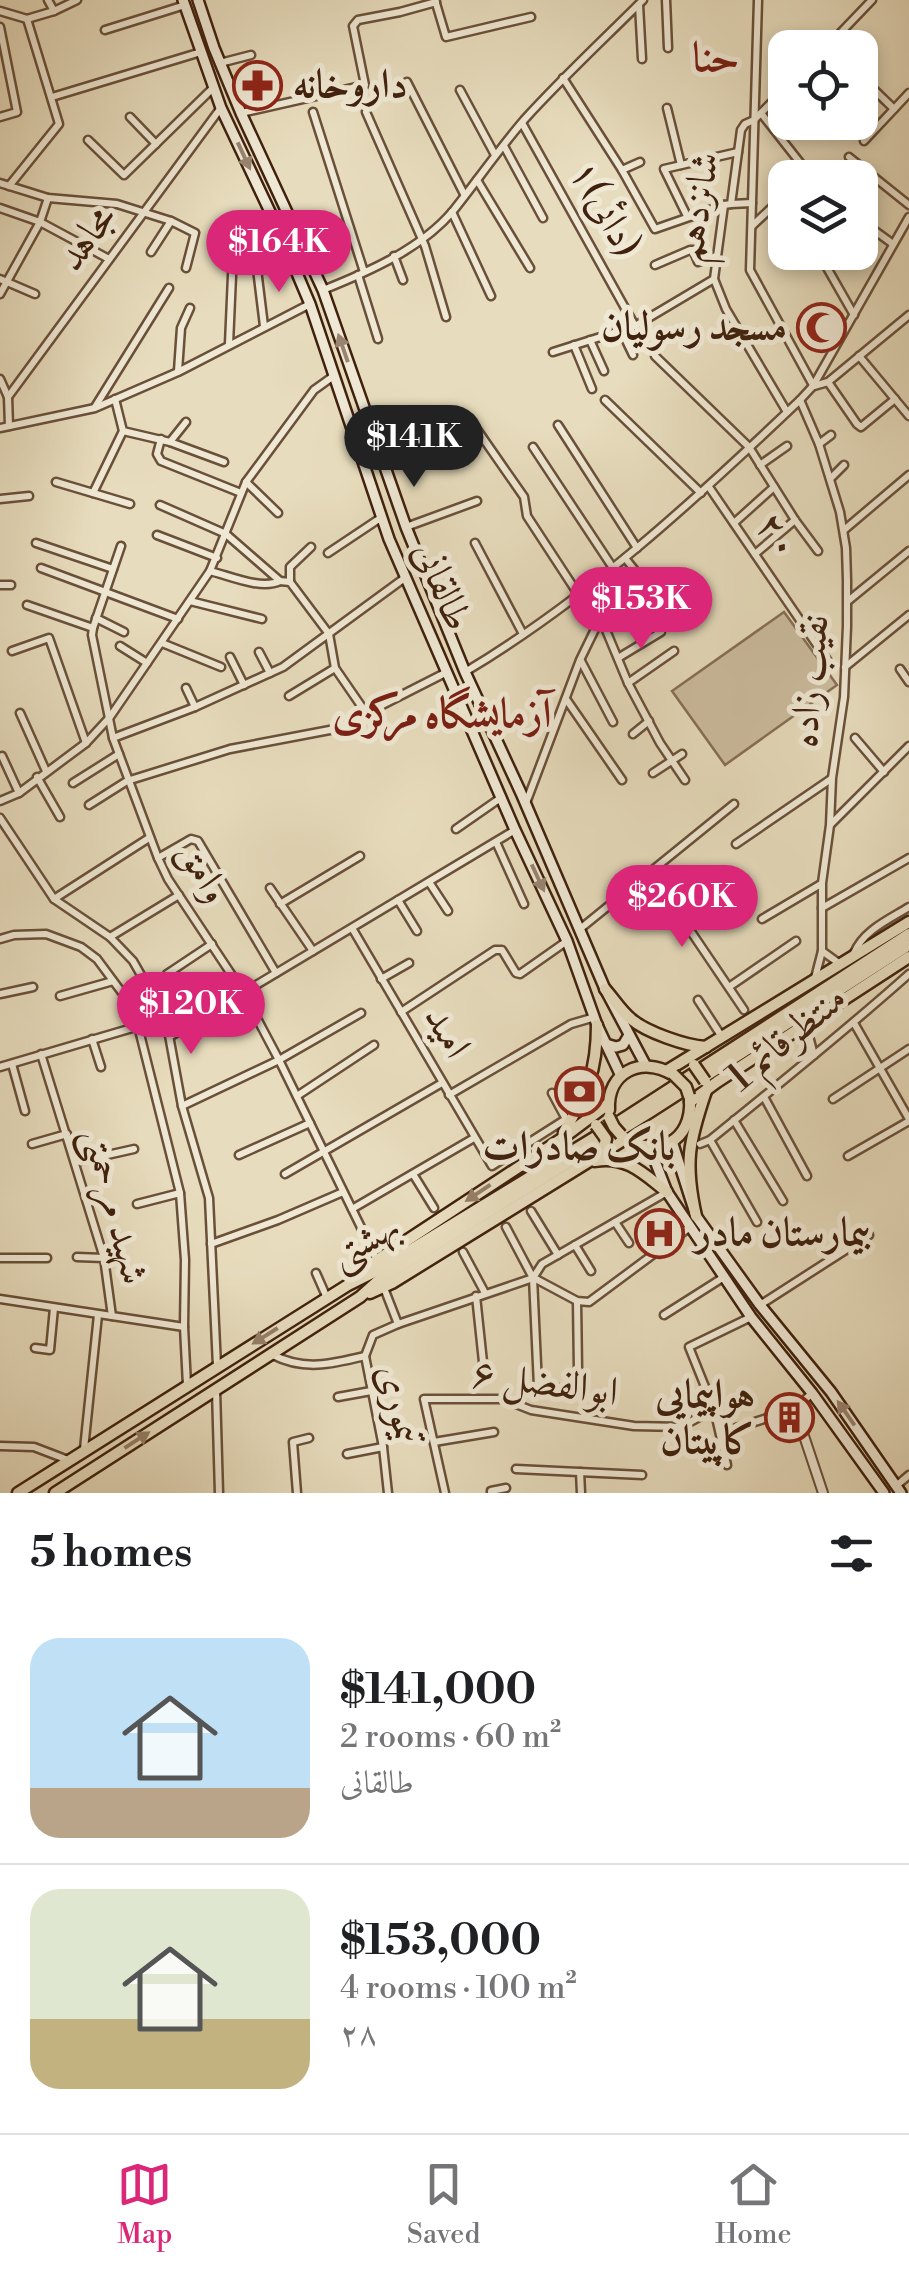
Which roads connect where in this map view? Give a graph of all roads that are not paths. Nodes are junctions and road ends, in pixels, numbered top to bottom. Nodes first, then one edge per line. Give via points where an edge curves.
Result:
1 (48, 0) edge
2 (78, 0) edge
3 (198, 0) edge
4 (666, 0) edge
5 (758, 0) edge
6 (872, 0) edge
7 (436, 1) edge
8 (184, 2) edge
9 (641, 2) edge
10 (54, 11) junction
11 (0, 12) edge
12 (531, 17) dead end
13 (27, 19) junction
14 (0, 27) edge
15 (105, 30) dead end
16 (844, 30) edge
17 (668, 48) dead end
18 (201, 52) junction
19 (251, 55) dead end
20 (642, 59) dead end
21 (220, 63) junction
22 (563, 78) junction
23 (407, 82) dead end
24 (214, 87) junction
25 (460, 90) dead end
26 (878, 93) edge
27 (909, 93) edge
28 (52, 98) junction
29 (221, 108) junction
30 (666, 108) dead end
31 (768, 108) edge
32 (894, 109) junction
33 (313, 112) dead end
34 (366, 112) dead end
35 (241, 113) junction
36 (761, 114) junction
37 (0, 117) edge
38 (130, 117) dead end
39 (754, 120) junction
40 (522, 123) junction
41 (88, 140) dead end
42 (864, 141) dead end
43 (156, 144) junction
44 (504, 146) junction
45 (738, 152) junction
46 (494, 155) junction
47 (849, 157) dead end
48 (798, 160) edge
49 (640, 162) dead end
50 (681, 165) junction
51 (622, 170) junction
52 (477, 180) junction
53 (4, 184) edge
54 (464, 194) junction
55 (48, 198) junction
56 (728, 204) junction
57 (752, 204) junction
58 (909, 205) edge
59 (0, 208) edge
60 (144, 211) junction
61 (768, 211) edge
62 (452, 212) junction
63 (687, 216) junction
64 (909, 217) edge
65 (544, 218) dead end
66 (171, 221) junction
67 (40, 222) junction
68 (751, 227) junction
69 (234, 230) dead end
70 (878, 233) edge
71 (421, 240) junction
72 (893, 244) junction
73 (151, 252) dead end
74 (394, 256) junction
75 (716, 256) junction
76 (109, 259) junction
77 (655, 266) dead end
78 (186, 268) dead end
79 (530, 268) dead end
80 (258, 269) dead end
81 (828, 270) edge
82 (361, 274) junction
83 (714, 279) junction
84 (4, 280) edge
85 (403, 280) dead end
86 (169, 288) dead end
87 (323, 290) junction
88 (0, 294) edge
89 (36, 294) dead end
90 (490, 296) dead end
91 (310, 304) junction
92 (190, 308) dead end
93 (854, 314) junction
94 (909, 314) edge
95 (446, 317) dead end
96 (264, 326) junction
97 (634, 326) junction
98 (622, 330) junction
99 (378, 339) dead end
100 (590, 340) junction
101 (574, 345) junction
102 (229, 346) junction
103 (553, 352) dead end
104 (632, 355) dead end
105 (655, 356) dead end
106 (860, 356) junction
107 (604, 371) dead end
108 (178, 372) junction
109 (336, 374) junction
110 (0, 379) edge
111 (828, 382) junction
112 (813, 386) junction
113 (592, 389) dead end
114 (8, 397) junction
115 (115, 399) junction
116 (895, 399) junction
117 (605, 400) dead end
118 (800, 400) junction
119 (95, 408) junction
120 (786, 412) junction
121 (909, 416) edge
122 (468, 418) dead end
123 (186, 422) dead end
124 (558, 425) dead end
125 (4, 427) edge
126 (123, 431) junction
127 (831, 435) dead end
128 (166, 440) junction
129 (819, 444) junction
130 (749, 446) junction
131 (786, 446) dead end
132 (533, 447) dead end
133 (224, 462) dead end
134 (760, 465) junction
135 (844, 466) dead end
136 (909, 475) edge
137 (830, 478) junction
138 (56, 482) dead end
139 (246, 482) junction
140 (709, 487) junction
141 (774, 487) junction
142 (92, 493) junction
143 (241, 493) junction
144 (700, 493) junction
145 (29, 496) dead end
146 (0, 499) edge
147 (478, 501) dead end
148 (130, 504) dead end
149 (160, 506) dead end
150 (278, 513) dead end
151 (382, 517) junction
152 (795, 520) junction
153 (734, 523) junction
154 (406, 527) junction
155 (844, 531) junction
156 (226, 534) junction
157 (157, 535) dead end
158 (36, 543) dead end
159 (475, 544) dead end
160 (121, 546) dead end
161 (311, 548) dead end
162 (637, 548) junction
163 (818, 551) dead end
164 (909, 551) edge
165 (328, 553) dead end
166 (755, 554) junction
167 (217, 558) junction
168 (626, 558) junction
169 (41, 568) dead end
170 (614, 568) junction
171 (113, 569) junction
172 (210, 571) junction
173 (406, 576) junction
174 (280, 581) junction
175 (290, 582) junction
176 (0, 585) edge
177 (11, 585) dead end
178 (647, 586) junction
179 (588, 587) junction
180 (106, 591) junction
181 (578, 594) junction
182 (190, 601) junction
183 (660, 602) dead end
184 (847, 602) junction
185 (28, 604) dead end
186 (909, 615) edge
187 (96, 618) junction
188 (178, 619) junction
189 (262, 619) dead end
190 (600, 619) junction
191 (92, 631) junction
192 (124, 632) dead end
193 (661, 632) dead end
194 (328, 634) junction
195 (522, 634) junction
196 (162, 643) junction
197 (120, 646) dead end
198 (12, 651) dead end
199 (259, 652) dead end
200 (674, 652) dead end
201 (230, 657) dead end
202 (618, 658) junction
203 (580, 660) junction
204 (148, 663) junction
205 (221, 666) dead end
206 (845, 666) junction
207 (832, 667) dead end
208 (334, 668) junction
209 (900, 669) dead end
210 (447, 672) junction
211 (465, 672) junction
212 (270, 673) junction
213 (909, 682) edge
214 (628, 683) junction
215 (244, 685) junction
216 (186, 688) dead end
217 (289, 696) dead end
218 (566, 698) junction
219 (195, 707) junction
220 (20, 713) dead end
221 (366, 713) junction
222 (110, 717) junction
223 (649, 721) junction
224 (613, 722) dead end
225 (633, 734) dead end
226 (113, 738) junction
227 (856, 738) dead end
228 (86, 743) junction
229 (909, 746) edge
230 (119, 754) junction
231 (682, 754) dead end
232 (2, 756) edge
233 (672, 760) junction
234 (46, 771) junction
235 (884, 772) junction
236 (653, 773) dead end
237 (37, 778) junction
238 (832, 778) junction
239 (622, 780) dead end
240 (685, 780) dead end
241 (127, 781) junction
242 (73, 784) dead end
243 (19, 792) junction
244 (502, 797) junction
245 (0, 801) edge
246 (526, 804) junction
247 (734, 804) dead end
248 (89, 805) dead end
249 (60, 817) dead end
250 (0, 818) edge
251 (830, 825) junction
252 (456, 829) dead end
253 (516, 830) junction
254 (149, 838) junction
255 (496, 842) junction
256 (736, 844) dead end
257 (360, 856) dead end
258 (158, 858) junction
259 (906, 860) edge
260 (650, 871) junction
261 (909, 874) edge
262 (429, 882) junction
263 (822, 883) junction
264 (719, 884) dead end
265 (270, 888) dead end
266 (179, 895) junction
267 (54, 900) junction
268 (398, 900) junction
269 (280, 904) junction
270 (524, 904) dead end
271 (909, 907) edge
272 (821, 909) junction
273 (448, 911) dead end
274 (681, 917) junction
275 (762, 919) dead end
276 (909, 922) edge
277 (352, 928) junction
278 (579, 930) junction
279 (417, 931) dead end
280 (909, 934) edge
281 (110, 938) junction
282 (0, 939) edge
283 (568, 942) junction
284 (796, 942) dead end
285 (212, 944) junction
286 (909, 945) edge
287 (313, 951) junction
288 (822, 951) junction
289 (909, 957) edge
290 (852, 958) junction
291 (409, 963) dead end
292 (840, 964) junction
293 (276, 973) junction
294 (168, 974) dead end
295 (909, 974) edge
296 (382, 979) junction
297 (113, 981) junction
298 (814, 981) junction
299 (32, 987) dead end
300 (729, 987) junction
301 (604, 988) junction
302 (243, 992) junction
303 (0, 994) edge
304 (60, 996) dead end
305 (698, 1000) dead end
306 (744, 1010) dead end
307 (401, 1012) junction
308 (361, 1013) dead end
309 (166, 1019) junction
310 (596, 1021) junction
311 (806, 1024) junction
312 (854, 1024) junction
313 (138, 1026) junction
314 (629, 1034) junction
315 (170, 1036) junction
316 (723, 1038) junction
317 (92, 1040) junction
318 (606, 1044) junction
319 (374, 1045) dead end
320 (703, 1049) junction
321 (909, 1049) edge
322 (41, 1054) junction
323 (814, 1054) junction
324 (279, 1060) junction
325 (12, 1064) junction
326 (646, 1066) junction
327 (0, 1067) edge
328 (100, 1067) dead end
329 (880, 1069) junction
330 (670, 1072) junction
331 (621, 1076) junction
332 (442, 1082) junction
333 (709, 1084) junction
334 (552, 1093) dead end
335 (297, 1096) junction
336 (449, 1096) junction
337 (764, 1097) junction
338 (834, 1098) dead end
339 (690, 1099) junction
340 (608, 1104) junction
341 (182, 1106) junction
342 (25, 1111) dead end
343 (734, 1120) junction
344 (909, 1120) edge
345 (310, 1123) junction
346 (579, 1124) junction
347 (66, 1134) junction
348 (623, 1137) junction
349 (474, 1138) junction
350 (560, 1140) junction
351 (710, 1140) junction
352 (672, 1141) junction
353 (32, 1144) dead end
354 (700, 1144) dead end
355 (604, 1148) junction
356 (650, 1148) junction
357 (134, 1149) dead end
358 (324, 1152) junction
359 (239, 1155) dead end
360 (676, 1156) junction
361 (848, 1156) dead end
362 (76, 1162) junction
363 (584, 1163) junction
364 (658, 1168) junction
365 (285, 1174) dead end
366 (413, 1174) junction
367 (807, 1176) dead end
368 (343, 1192) junction
369 (667, 1192) junction
370 (180, 1193) junction
371 (783, 1200) dead end
372 (137, 1204) dead end
373 (434, 1208) dead end
374 (352, 1210) junction
375 (531, 1211) dead end
376 (615, 1222) junction
377 (693, 1222) junction
378 (758, 1222) dead end
379 (506, 1227) dead end
380 (870, 1235) dead end
381 (628, 1243) dead end
382 (210, 1244) junction
383 (575, 1245) junction
384 (463, 1252) dead end
385 (558, 1255) junction
386 (77, 1257) dead end
387 (0, 1258) edge
388 (47, 1258) dead end
389 (104, 1258) junction
390 (377, 1260) junction
391 (590, 1271) dead end
392 (316, 1273) dead end
393 (724, 1277) junction
394 (533, 1278) junction
395 (348, 1284) junction
396 (384, 1287) junction
397 (481, 1295) junction
398 (360, 1297) junction
399 (327, 1298) junction
400 (0, 1299) edge
401 (577, 1301) junction
402 (760, 1305) junction
403 (54, 1308) junction
404 (98, 1315) junction
405 (664, 1315) dead end
406 (112, 1316) junction
407 (750, 1317) junction
408 (398, 1324) junction
409 (184, 1327) junction
410 (36, 1348) dead end
411 (272, 1354) junction
412 (364, 1356) junction
413 (483, 1362) dead end
414 (217, 1366) junction
415 (578, 1370) dead end
416 (187, 1386) junction
417 (216, 1390) junction
418 (372, 1391) junction
419 (584, 1392) dead end
420 (812, 1392) junction
421 (338, 1398) dead end
422 (714, 1408) junction
423 (795, 1409) junction
424 (736, 1428) dead end
425 (494, 1432) dead end
426 (309, 1438) dead end
427 (434, 1442) junction
428 (0, 1446) edge
429 (382, 1448) junction
430 (84, 1450) junction
431 (347, 1454) dead end
432 (68, 1460) junction
433 (727, 1465) dead end
434 (516, 1470) dead end
435 (580, 1472) junction
436 (642, 1474) dead end
437 (909, 1475) edge
438 (506, 1488) dead end
439 (899, 1489) edge
440 (18, 1493) edge
441 (55, 1493) edge
442 (218, 1493) edge
443 (298, 1493) edge
444 (388, 1493) edge
445 (445, 1493) edge
446 (491, 1493) edge
447 (580, 1493) edge
448 (823, 1493) edge
449 (884, 1493) edge

1 - 10 street
2 - 10 street
3 - 21 main road, طالقانی
4 - 17 street
5 - 39 street
6 - 16 street
7 - 12 street via 446,37
7 - 35 street via 358,20 353,26 366,85
8 - 15 street
8 - 18 main road, طالقانی
9 - 20 street
9 - 22 street
10 - 13 street
11 - 13 street
13 - 28 street
14 - 37 street via 16,112
18 - 24 main road, طالقانی
18 - 28 street
19 - 21 street
21 - 35 main road, طالقانی
22 - 40 street
22 - 51 street
23 - 54 street
24 - 29 main road, طالقانی
24 - 43 street
25 - 46 street
26 - 32 street
27 - 32 street
28 - 53 street via 60,124
29 - 60 street, مجاهد
29 -> 91 main road, طالقانی
30 - 50 street
31 - 36 street
32 - 42 street
33 - 82 street
34 - 71 street
35 - 87 main road, طالقانی
36 - 39 street
36 - 48 street
38 - 43 street
39 - 45 street, شانزدهم via 743,126
39 - 57 street
40 - 44 street
40 - 97 street, ۱(دائی)
41 - 43 street via 124,174
44 - 46 street
44 - 65 street
45 - 50 street
45 - 56 street, شانزدهم
46 - 52 street
47 - 58 street
49 - 51 street
50 - 63 street via 664,168
51 - 63 street via 654,228
52 - 54 street
52 - 79 street
53 - 55 street
54 - 62 street
55 - 60 street
55 - 67 street
56 - 57 street
56 - 63 street
56 - 75 street, شانزدهم
57 - 68 street
59 - 67 street
60 - 66 street
60 - 76 street, مجاهد
61 - 68 street
62 - 71 street
62 - 90 street
64 - 72 street
66 - 73 street
66 - 78 street via 195,234
67 - 76 street
67 - 84 street
68 - 112 street via 751,274
69 - 102 street
70 - 72 street
71 - 74 street
71 - 95 street
72 - 93 street
74 - 82 street
74 - 85 street
75 - 77 street via 698,262 690,250
75 - 83 street, شانزدهم
76 - 114 street, مجاهد
80 - 96 street
81 - 93 street
82 - 87 street
82 - 99 street
83 - 97 street
83 - 120 street, شانزدهم
84 - 88 street
84 - 89 street
86 - 119 street
154 -> 87 main road, طالقانی
91 - 96 street
91 - 109 main road, طالقانی
92 - 108 street via 181,328
93 - 112 street
94 - 106 street
96 - 102 street
97 - 98 street
98 - 100 street
98 - 104 street
100 - 101 street
100 - 107 street
101 - 103 street
101 - 113 street
102 - 108 street
105 - 130 street
106 - 111 street
106 - 116 street
108 - 115 street
109 - 139 street via 314,390
109 - 151 main road, طالقانی
110 - 114 street
111 - 112 street
111 - 116 street via 861,427
112 - 118 street
114 - 125 street
115 - 119 street
115 - 126 street
116 - 121 street
117 - 144 street
118 - 120 street
118 - 129 street, نقیب زاده
119 - 125 street
120 - 130 street
122 - 181 street via 524,497 527,516
123 - 128 street
124 - 162 street
126 - 128 street
126 - 142 street
127 - 129 street
128 - 133 street
128 - 143 street via 158,458
129 - 137 street, نقیب زاده
130 - 134 street
130 - 140 street
131 - 134 street
132 - 170 street
134 - 141 street
135 - 137 street
136 - 155 street
137 - 155 street, نقیب زاده
138 - 142 street
139 - 143 street
139 - 150 street
140 - 144 street
140 - 153 street, ۲۰
141 - 152 street
141 - 153 street
142 - 148 street
143 - 156 street
144 - 162 street
145 - 146 street
147 - 154 street
149 - 156 street
151 - 165 street
151 - 173 main road, طالقانی
152 - 163 street
152 - 166 street
153 - 166 street, ۲۰
154 - 211 main road, طالقانی
155 - 184 street, نقیب زاده
156 - 167 street
156 - 174 street
157 - 167 street
158 - 171 street
159 - 195 street
160 - 171 street
161 - 175 street via 290,567
162 - 168 street
164 - 184 street
166 - 207 street, ۲۰
167 - 172 street
168 - 170 street
168 - 178 street
169 - 180 street
170 - 179 street
171 - 180 street
172 - 174 street via 263,584
172 - 182 street
173 - 194 street
173 - 210 main road, طالقانی
174 - 175 street
175 - 194 street
176 - 177 street
178 - 183 street
178 - 190 street
179 - 181 street
179 - 190 street
180 - 187 street
180 - 188 street
181 - 195 street
182 - 188 street
182 - 189 street
184 - 206 street, نقیب زاده
185 - 191 street
186 - 206 street
187 - 191 street
187 - 192 street
188 - 196 street
190 - 202 street
190 - 203 street
191 - 222 street, وامق
193 - 202 street
194 - 208 street
194 - 212 street
195 - 211 street
196 - 204 street
196 - 205 street
197 - 204 street
198 - 228 street via 48,638
199 - 212 street
200 - 214 street
201 - 215 street
202 - 214 street
203 - 218 street
203 - 224 street
204 - 222 street
206 - 238 street, نقیب زاده
208 - 217 street
208 - 221 street
209 - 213 street
210 - 221 street
210 - 244 main road, طالقانی
211 - 246 main road, طالقانی
212 - 215 street
214 - 223 street
215 - 219 street
216 - 219 street
218 - 239 street
218 - 246 street
219 - 226 street
220 - 234 street
221 - 241 street via 336,729 230,749
222 - 226 street, وامق
222 - 228 street
223 - 225 street
223 - 233 street
226 - 230 street, وامق
227 - 235 street
228 - 234 street
229 - 235 street
230 - 241 street, وامق
230 - 242 street
231 - 233 street
232 - 243 street
233 - 236 street
233 - 240 street
234 - 237 street
235 - 251 street
237 - 243 street
237 - 249 street
238 - 251 street, نقیب زاده
238 - 256 street
241 - 248 street
241 - 254 street, وامق
243 - 245 street
244 - 252 street
244 - 253 main road, طالقانی
246 - 278 main road, طالقانی
247 - 260 street
250 - 267 street
251 - 263 street, نقیب زاده
253 - 255 street
253 -> 283 main road, طالقانی
254 - 258 street, وامق
254 - 267 street
255 - 262 street
255 - 270 street
257 - 269 street
258 - 266 street, وامق
258 - 293 street via 198,841
259 - 261 street
259 - 272 street
260 - 274 street
260 - 278 street
262 - 268 street
262 - 273 street
263 - 272 street, نقیب زاده
263 - 275 street
264 - 274 street
265 - 269 street
266 - 281 street
266 - 285 street, وامق
267 - 281 street
268 - 277 street
268 - 279 street
269 - 287 street
271 - 290 street via 859,941
272 - 288 street, نقیب زاده
274 - 300 street
276 - 290 main road
277 - 287 street
277 - 296 street, امید
278 - 301 main road, طالقانی
280 - 395 main road, بهشتی via 580,1147
281 - 309 street via 133,961
282 - 297 street via 46,934 81,946
283 - 307 street via 520,974 496,950
283 - 310 main road, طالقانی
284 - 300 street
285 - 294 street
285 - 302 street, وامق
286 - 398 main road, بهشتی
287 - 293 street
288 - 292 street
288 - 298 street, نقیب زاده
289 - 311 main road
290 - 292 main road
291 - 296 street
292 - 298 main road
293 - 302 street
295 - 312 street, منتظرقائم 1
296 - 307 street, امید
297 - 304 street
297 - 313 street
298 - 316 main road
299 - 303 street
300 - 306 street
301 - 314 main road, طالقانی
301 - 320 main road via 631,1020
302 - 315 street
302 - 324 street, وامق
305 - 316 street
307 - 332 street, امید
308 - 324 street
309 - 313 street
309 - 315 street
310 - 318 main road, طالقانی
310 - 336 street via 570,1024
310 - 350 main road via 594,1072
311 - 323 street
311 - 333 main road
312 - 323 street, منتظرقائم 1
312 - 329 street
313 - 317 street
313 - 370 street
314 - 318 main road via 623,1046
314 - 326 main road, طالقانی
315 - 341 street
316 - 320 main road
317 - 322 street
317 - 328 street
318 - 331 main road, طالقانی
319 - 335 street
320 - 330 main road
320 - 333 main road, bridge via 694,1065
321 - 329 street
322 - 325 street
322 - 347 street, شهید مرحمتی
323 - 337 street, منتظرقائم 1
324 - 335 street, وامق
324 - 341 street
325 - 327 street
325 - 342 street
326 - 330 main road
326 - 331 main road
329 - 338 street
329 - 344 street
330 - 339 main road, bridge
331 - 340 main road
332 - 336 street, امید
332 - 358 street
333 - 339 main road
333 - 377 main road via 688,1158
334 - 349 street, امید via 566,1119 492,1166
335 - 345 street, وامق
336 - 349 street, امید
337 - 343 street, منتظرقائم 1
337 - 367 street
339 - 352 main road via 687,1124
340 - 346 main road
340 - 348 main road, bridge
341 - 382 street via 210,1198
343 - 351 street, منتظرقائم 1
343 - 371 street
344 - 361 street
345 - 358 street, وامق
345 - 359 street
346 - 350 main road
346 - 355 main road, bridge via 596,1125
347 - 353 street
347 - 362 street, شهید مرحمتی
348 - 355 main road
348 - 356 main road
349 - 366 street
350 -> 390 main road
351 - 354 street, منتظرقائم 1
351 - 378 street
352 - 356 main road
352 - 360 main road
355 - 363 main road
356 - 364 main road
357 - 362 street
358 - 365 street
358 - 368 street, وامق
360 - 364 main road via 662,1156
360 - 377 main road
362 - 389 street, شهید مرحمتی
363 - 369 main road via 618,1159
363 - 396 main road
364 - 369 main road
366 - 373 street
366 - 374 street
368 - 374 street, وامق
368 - 382 street
369 - 376 street
369 - 377 main road
370 - 372 street
370 - 409 street
374 - 390 street, وامق
375 - 385 street
376 - 381 street
376 - 383 street
377 - 393 main road
377 - 401 street via 589,1302
377 - 402 main road
379 - 394 street
380 - 402 street
382 - 414 street
383 - 385 street
383 - 391 street
384 - 397 street
385 - 394 street
386 - 389 street
387 - 388 street
389 - 406 street, شهید مرحمتی
390 - 395 main road
392 - 399 street
393 - 405 street
393 - 407 main road
394 - 397 street
394 - 401 street
394 - 419 street via 538,1386
395 - 399 main road, بهشتی
396 - 398 main road
396 - 408 street
397 - 408 street
397 - 413 street
398 - 411 main road, بهشتی
399 -> 414 main road, بهشتی
400 - 403 street
401 - 415 street
439 -> 402 main road via 832,1392
403 - 404 street
403 - 410 street via 50,1350
404 - 406 street
404 - 430 street
406 - 409 street
407 - 420 main road
407 - 422 street via 689,1348
408 - 412 street via 374,1335
409 - 416 street
411 - 412 street, تیموری via 312,1366
411 - 417 main road, بهشتی
412 - 418 street, تیموری
414 - 416 main road, بهشتی
416 - 430 main road, بهشتی
441 -> 417 main road, بهشتی
417 - 442 street
418 - 421 street
418 - 429 street, تیموری
420 - 423 street
420 - 449 main road
422 - 427 street, ابوالفضل ۶ via 681,1427 634,1426 503,1400 424,1400
422 - 433 street
423 - 424 street
423 - 448 street
425 - 427 street
426 - 443 street via 293,1442
427 - 445 street
428 - 432 street via 34,1447
429 - 431 street
429 - 444 street, تیموری
430 - 432 main road, بهشتی
432 - 440 main road, بهشتی
434 - 435 street
435 - 436 street
435 - 447 street
437 - 439 street
438 - 446 street

